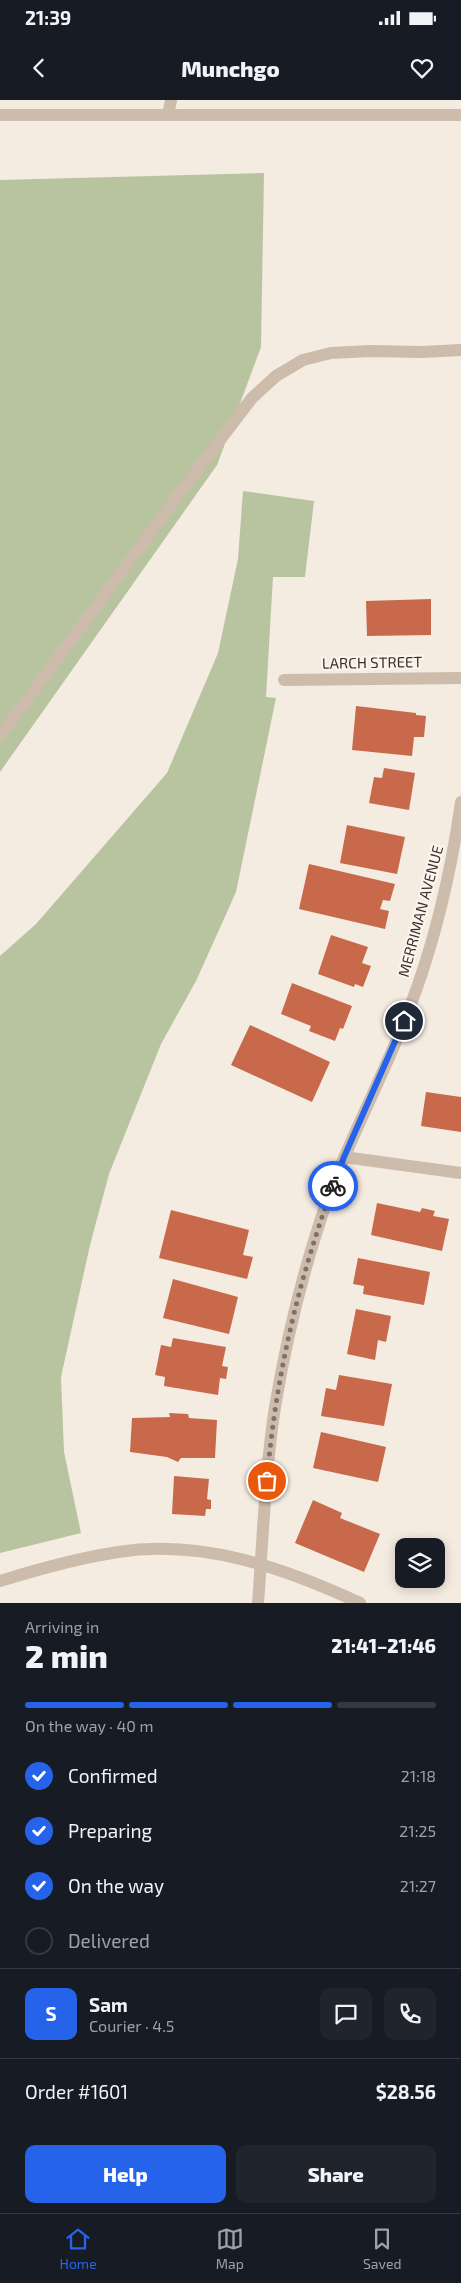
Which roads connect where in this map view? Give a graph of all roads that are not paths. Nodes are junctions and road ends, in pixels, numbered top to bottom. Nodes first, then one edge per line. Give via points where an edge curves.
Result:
1 (171, 100) edge
2 (168, 115) junction
3 (461, 115) edge
4 (0, 116) edge
5 (461, 350) edge
6 (461, 678) edge
7 (284, 680) dead end
8 (0, 736) edge
9 (461, 802) edge
10 (344, 1157) junction
11 (461, 1173) edge
12 (261, 1563) junction
13 (0, 1581) edge
14 (258, 1603) edge
15 (360, 1603) edge

1 - 2 street
2 - 3 street
2 - 4 street
5 - 8 street via 331,353 303,360 276,376 252,398
6 - 7 street, LARCH STREET
9 - 10 street, MERRIMAN AVENUE via 456,843 423,970
10 - 11 street
10 - 12 street, MERRIMAN AVENUE via 318,1228 292,1317 274,1420
12 - 13 street via 199,1551 120,1551 68,1560
12 - 14 street, MERRIMAN AVENUE
12 - 15 street via 310,1580

